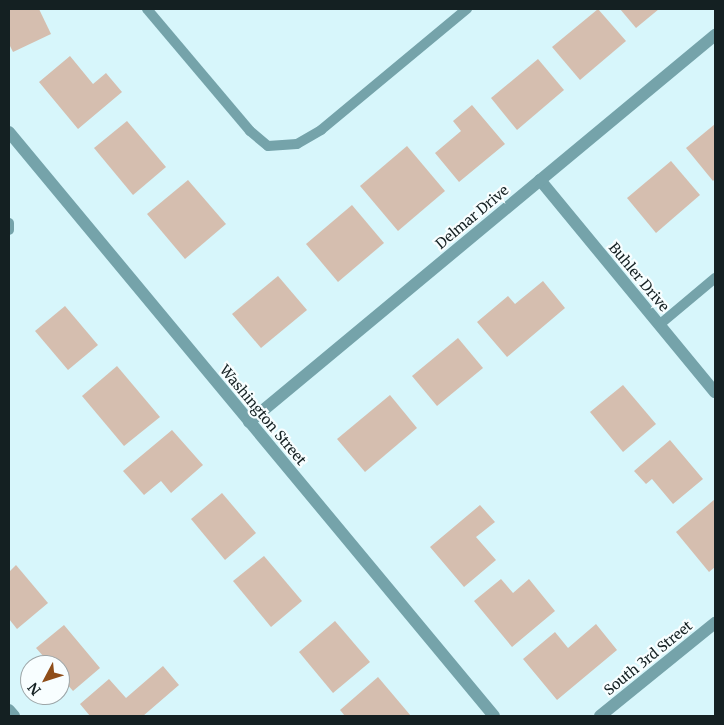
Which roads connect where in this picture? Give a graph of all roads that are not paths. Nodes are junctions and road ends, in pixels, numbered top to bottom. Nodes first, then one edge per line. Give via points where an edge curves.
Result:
1 (147, 9) edge
2 (467, 9) edge
3 (715, 35) edge
4 (9, 132) edge
5 (540, 180) junction
6 (9, 223) edge
7 (9, 230) edge
8 (715, 278) edge
9 (659, 325) junction
10 (715, 392) edge
11 (249, 422) junction
12 (715, 623) edge
13 (9, 710) edge
14 (14, 716) edge
15 (494, 716) edge
16 (600, 716) edge

1 - 2 lane via 250,131 268,146 297,144 321,130
3 - 5 street, Delmar Drive
4 - 11 street, Washington Street
5 - 9 street, Buhler Drive
5 - 11 street, Delmar Drive
6 - 7 lane
8 - 9 lane
9 - 10 street, Buhler Drive
11 - 15 street, Washington Street
12 - 16 street, South 3rd Street
13 - 14 street

